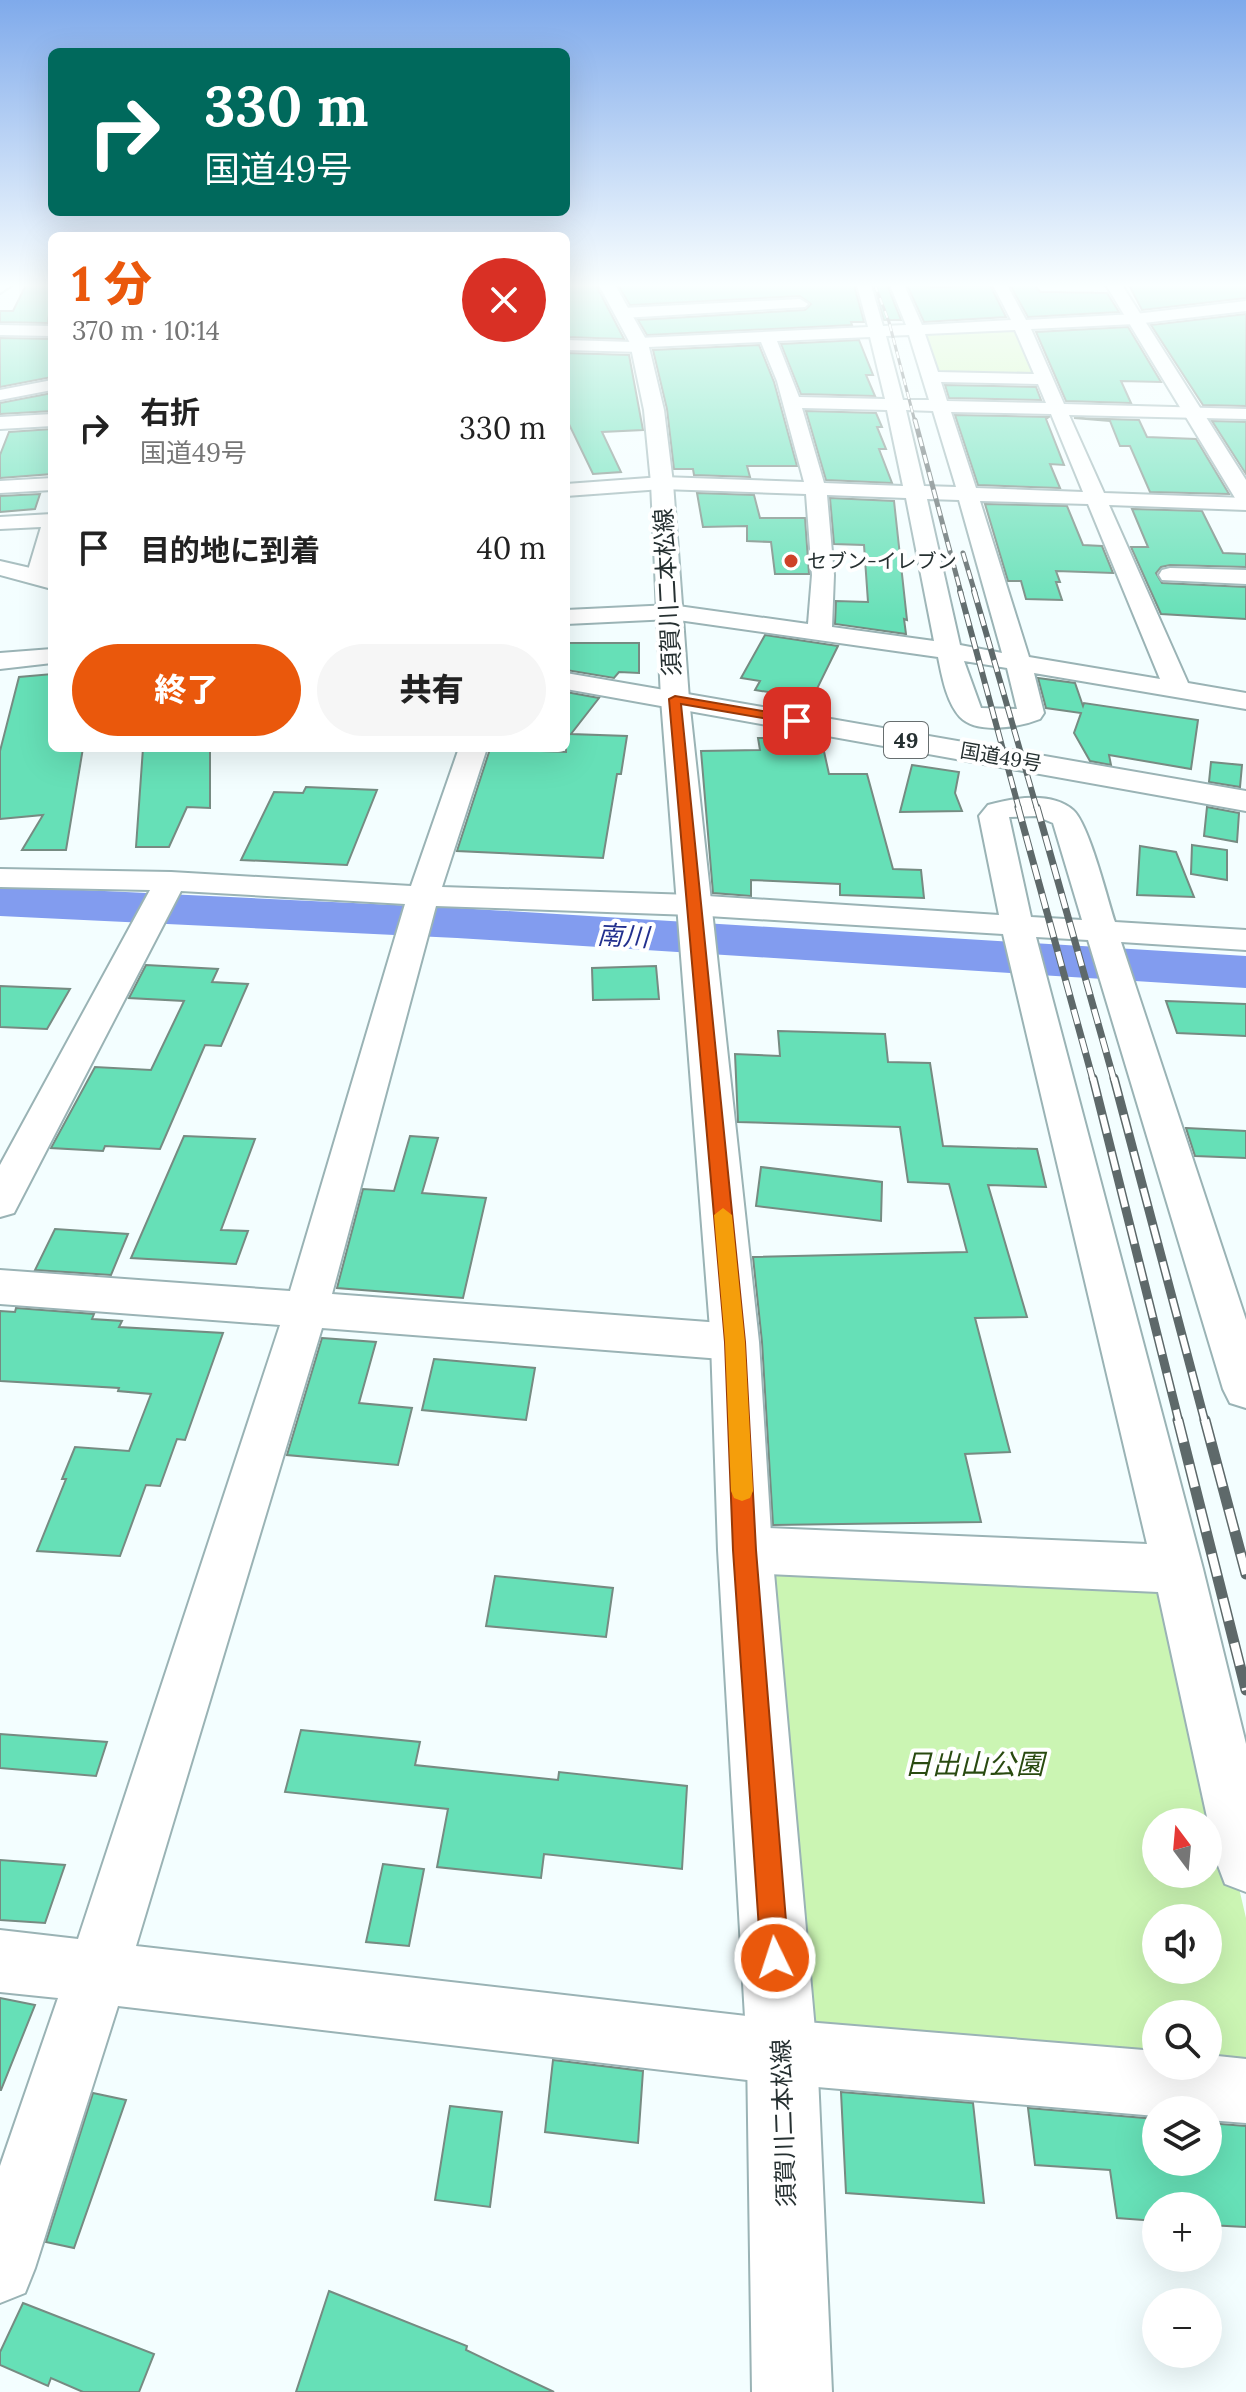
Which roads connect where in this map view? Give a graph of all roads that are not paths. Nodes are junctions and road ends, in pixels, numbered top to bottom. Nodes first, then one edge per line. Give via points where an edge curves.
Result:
1 (651, 397) edge
2 (790, 397) edge
3 (893, 397) edge
4 (935, 397) edge
5 (1051, 397) edge
6 (1183, 397) edge
7 (791, 402) junction
8 (895, 404) junction
9 (937, 405) junction
10 (1055, 408) junction
11 (1193, 413) junction
12 (1246, 414) edge
13 (48, 420) edge
14 (4, 423) edge
15 (0, 446) edge
16 (662, 483) junction
17 (48, 484) edge
18 (0, 487) edge
19 (816, 489) junction
20 (570, 490) edge
21 (914, 492) junction
22 (968, 494) junction
23 (1097, 499) junction
24 (1246, 501) edge
25 (0, 523) edge
26 (48, 523) edge
27 (48, 551) edge
28 (0, 568) edge
29 (1170, 575) dead end
30 (1246, 577) edge
31 (44, 579) edge
32 (671, 612) junction
33 (570, 617) edge
34 (820, 632) junction
35 (949, 651) junction
36 (48, 656) edge
37 (0, 661) edge
38 (1018, 663) junction
39 (570, 682) edge
40 (1177, 688) junction
41 (675, 699) junction
42 (1246, 701) edge
43 (472, 752) edge
44 (1246, 801) edge
45 (0, 878) edge
46 (168, 885) junction
47 (418, 914) junction
48 (694, 926) junction
49 (1104, 935) junction
50 (1246, 940) edge
51 (1022, 946) junction
52 (0, 1202) edge
53 (0, 1287) edge
54 (306, 1311) junction
55 (735, 1342) junction
56 (1244, 1376) edge
57 (745, 1550) junction
58 (1178, 1569) junction
59 (1246, 1863) edge
60 (0, 1961) edge
61 (97, 1974) junction
62 (782, 2052) junction
63 (1246, 2091) edge
64 (0, 2268) edge
65 (792, 2392) edge

1 - 16 main road, 須賀川二本松線
2 - 7 street
3 - 8 street
4 - 9 street
5 - 10 street
6 - 11 main road
7 - 8 street
7 - 19 street
8 - 9 street
8 - 21 street
9 - 10 street
9 - 22 street
10 - 11 street
10 - 23 street
11 - 12 street
11 - 24 main road
13 - 14 street
14 - 15 street
16 - 19 street
16 - 20 street
16 - 32 main road, 須賀川二本松線
17 - 18 street
19 - 21 street
19 - 34 street via 823,575
21 - 22 street
21 - 35 street
22 - 23 street
22 - 38 street
23 - 24 street
23 - 40 street
25 - 26 street
27 - 31 street
28 - 31 main road
29 - 30 street
32 - 33 street
32 - 34 street
32 - 41 main road, 須賀川二本松線
34 - 35 street
35 - 38 street
35 - 38 street via 965,705 983,717 1031,713
36 - 37 street
38 - 40 street
39 - 41 main road, 国道49号 / 49
40 - 42 street
41 - 44 main road, 国道49号 / 49
41 - 48 main road, 須賀川二本松線
43 - 47 street
45 - 46 street
46 - 47 street
46 - 52 street
47 - 48 street
47 - 54 street
48 - 51 street
48 - 55 main road, 須賀川二本松線
49 - 50 street
49 - 51 street
49 - 51 street via 1063,815 1008,808 994,816
49 - 56 street
51 - 58 street
53 - 54 street
54 - 55 street
54 - 61 street
55 - 57 main road, 須賀川二本松線
57 - 58 street
57 - 62 main road, 須賀川二本松線
58 - 59 street
60 - 61 street
61 - 62 street
61 - 64 street
62 - 63 street
62 - 65 main road, 須賀川二本松線

